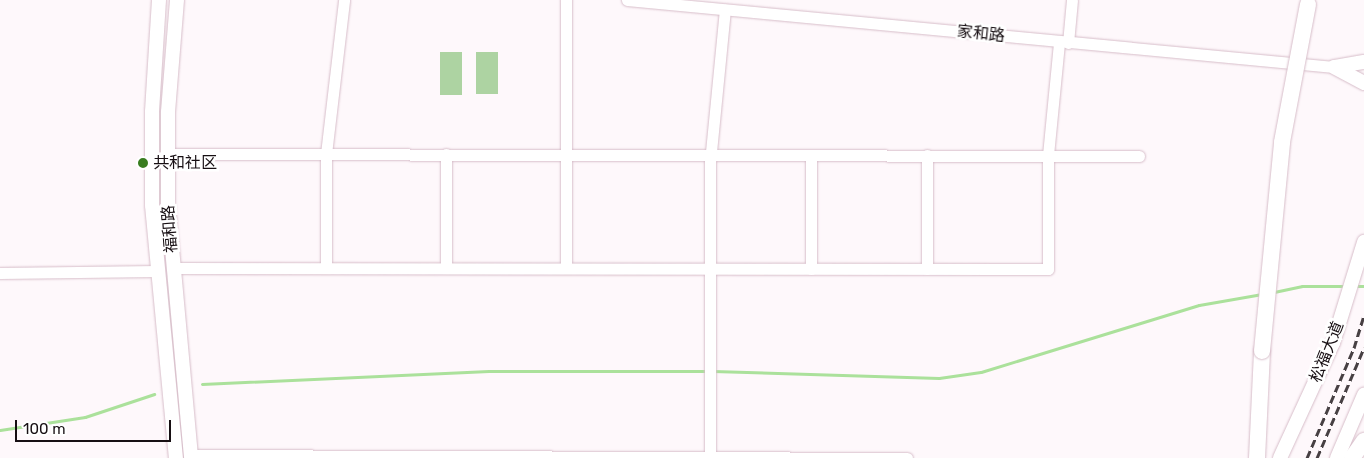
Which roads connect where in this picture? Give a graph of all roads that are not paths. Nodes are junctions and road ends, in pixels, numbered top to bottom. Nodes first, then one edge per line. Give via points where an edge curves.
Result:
1 (344, 0) edge
2 (566, 0) edge
3 (627, 0) edge
4 (1072, 0) edge
5 (177, 2) edge
6 (157, 4) edge
7 (1308, 4) dead end
8 (725, 10) junction
9 (1064, 42) junction
10 (1364, 62) edge
11 (1334, 67) junction
12 (1364, 83) edge
13 (167, 154) junction
14 (326, 154) junction
15 (446, 154) junction
16 (566, 155) junction
17 (711, 155) junction
18 (811, 155) junction
19 (927, 155) junction
20 (1048, 155) junction
21 (1139, 156) dead end
22 (1364, 242) edge
23 (172, 268) junction
24 (326, 268) junction
25 (446, 268) junction
26 (566, 268) junction
27 (710, 269) junction
28 (810, 269) junction
29 (926, 269) junction
30 (157, 271) junction
31 (0, 273) edge
32 (1364, 396) edge
33 (1364, 441) edge
34 (191, 457) edge
35 (440, 457) edge
36 (561, 457) edge
37 (710, 457) edge
38 (809, 457) edge
39 (176, 458) edge
40 (907, 458) edge
41 (1257, 458) edge
42 (1280, 458) edge
43 (1337, 458) edge
44 (1352, 458) edge

1 - 14 street
2 - 16 street
3 - 8 street, 家和路
4 - 9 street
5 - 13 main road, 福和路
6 - 30 main road, 福和路 via 152,152
7 - 41 highway, bridge via 1282,142 1262,351
8 - 9 street, 家和路
8 - 17 street
9 - 11 street, 家和路
9 - 20 street
10 - 11 main road
11 - 12 main road
13 - 14 street
13 - 23 main road, 福和路
14 - 15 street
14 - 24 street
15 - 16 street
15 - 25 street
16 - 17 street
16 - 26 street
17 - 18 street
17 - 27 street
18 - 19 street
18 - 28 street
19 - 20 street
19 - 29 street
20 - 21 street
20 - 29 street via 1048,269
22 - 42 main road, 松福大道 via 1333,343
23 - 24 street
23 - 34 main road, 福和路
24 - 25 street
25 - 26 street
26 - 27 street
27 - 28 street
27 - 37 street
28 - 29 street
30 - 31 street
30 - 39 main road, 福和路
32 - 43 main road
33 - 44 highway
34 - 35 street
35 - 36 street
36 - 37 street
37 - 38 street
38 - 40 street

